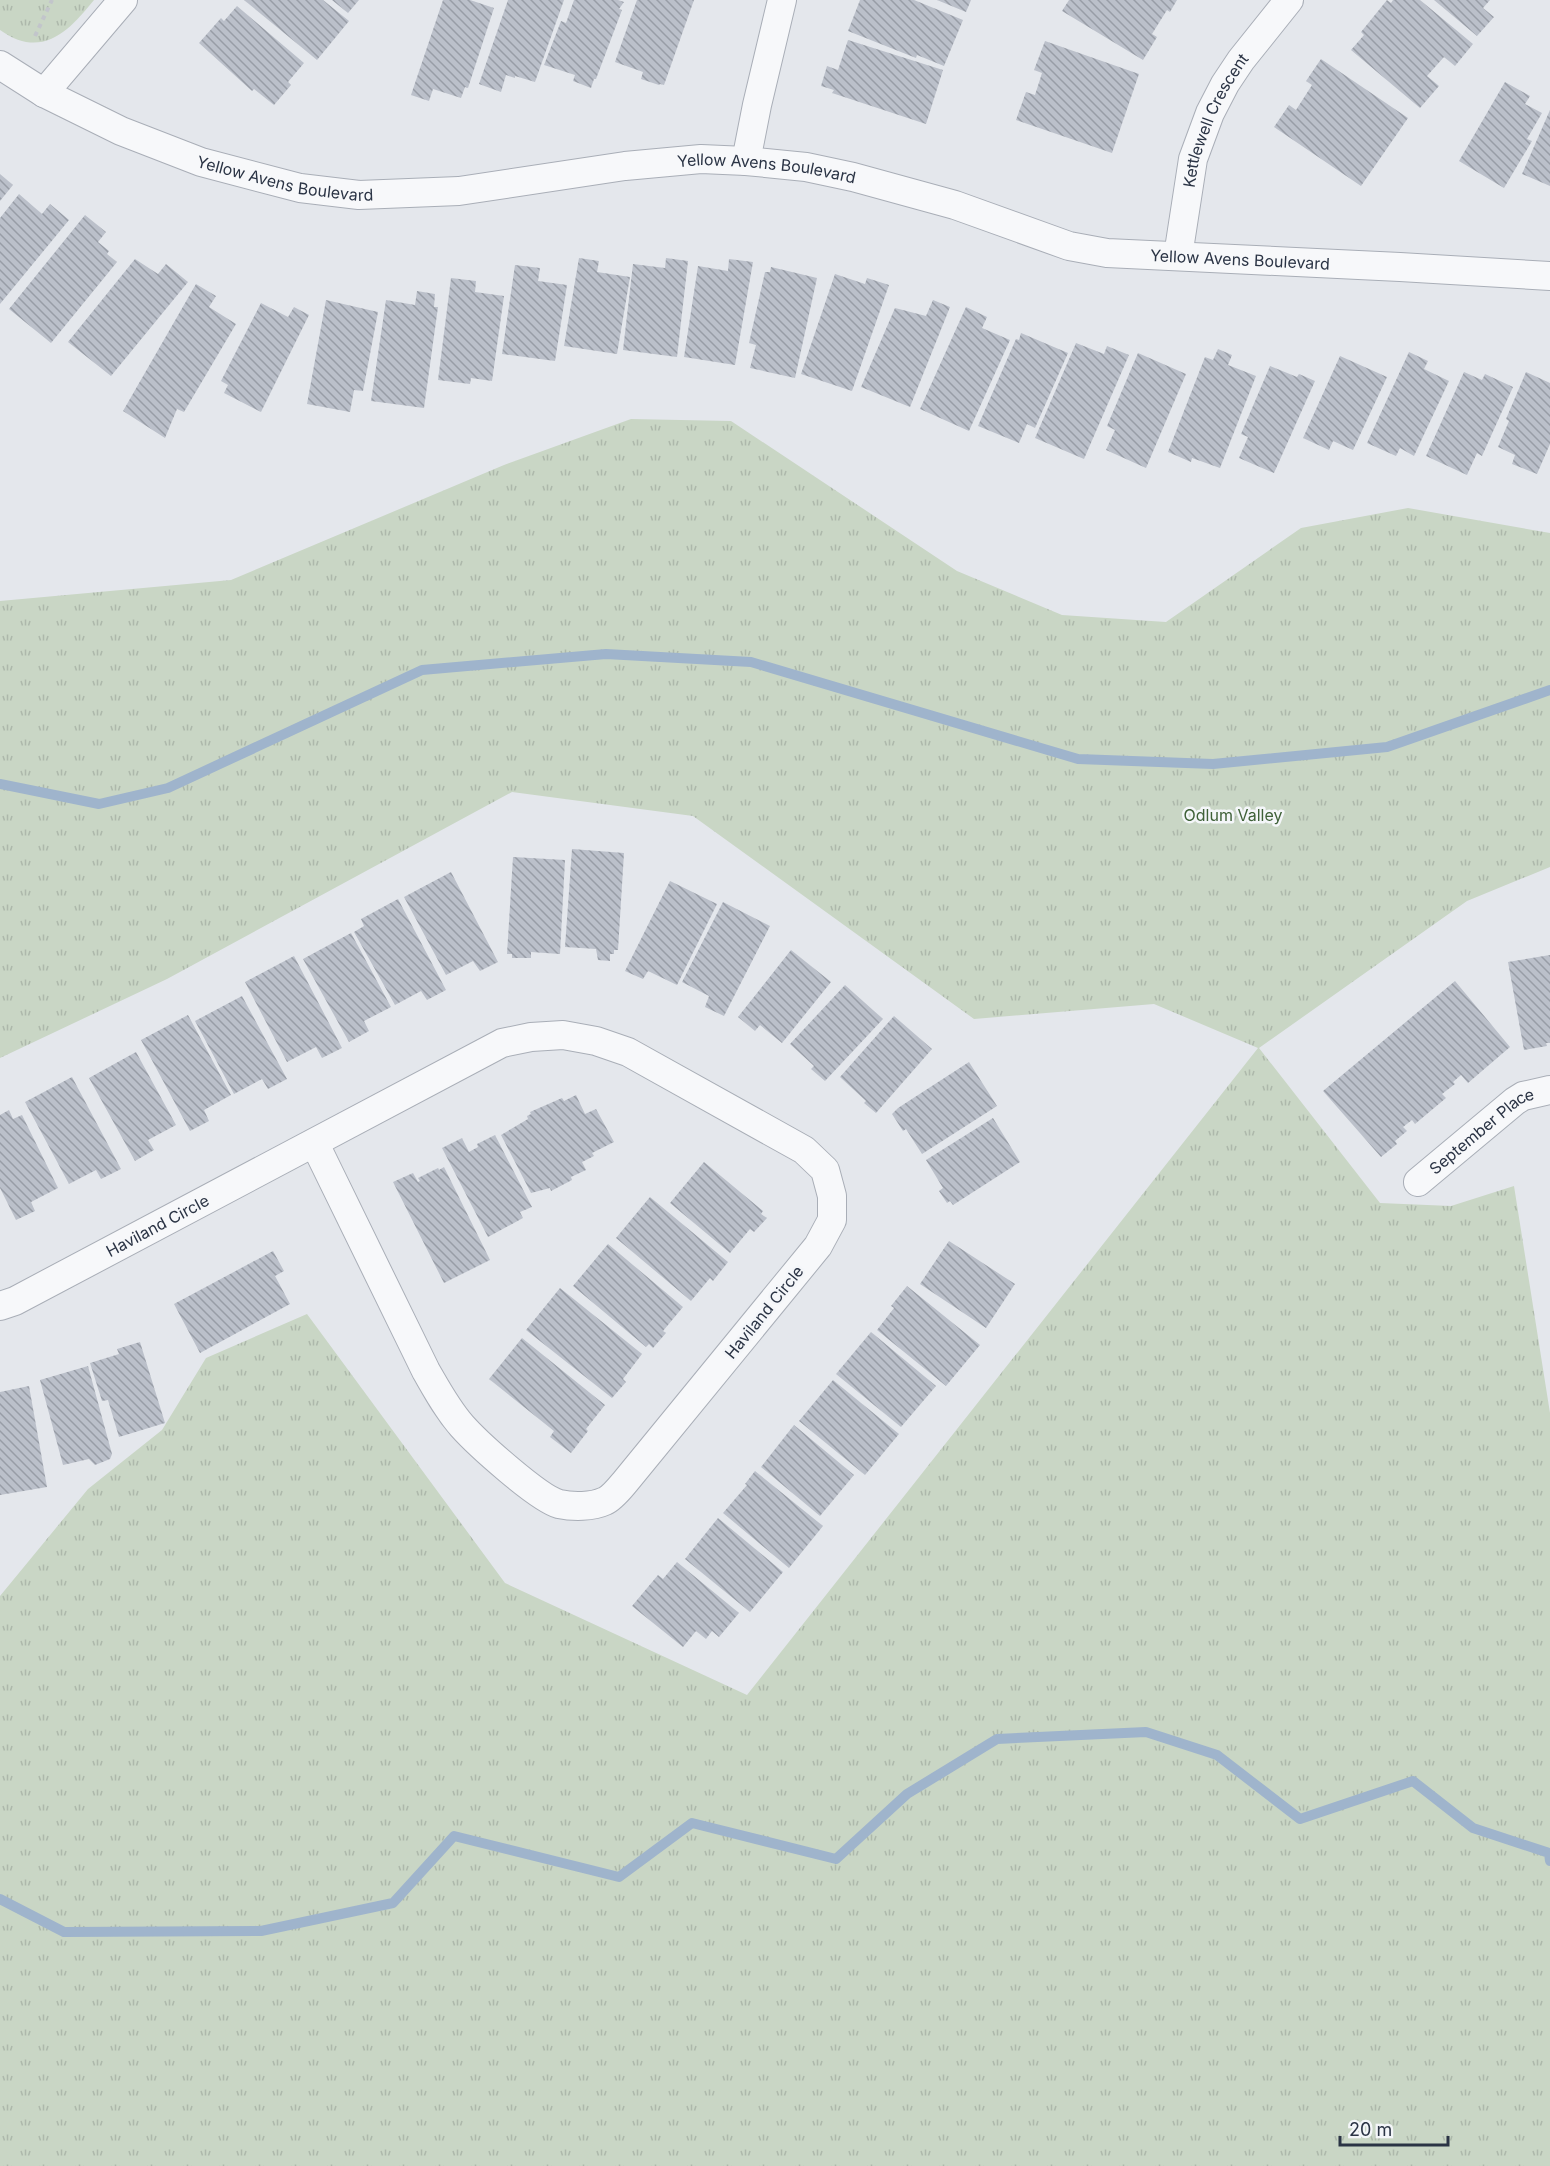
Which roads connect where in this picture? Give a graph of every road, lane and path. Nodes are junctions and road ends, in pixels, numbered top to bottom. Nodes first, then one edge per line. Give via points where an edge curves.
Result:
1 (52, 0) edge
2 (123, 0) edge
3 (782, 0) edge
4 (1289, 0) edge
5 (35, 36) dead end
6 (0, 66) edge
7 (44, 93) junction
8 (746, 161) junction
9 (1178, 256) junction
10 (1550, 276) edge
11 (1550, 1090) edge
12 (315, 1144) junction
13 (1418, 1182) dead end
14 (0, 1306) edge

1 - 5 path
2 - 7 street
3 - 8 street
4 - 9 street, Kettlewell Crescent via 1241,60 1210,113 1193,159
6 - 7 street, Yellow Avens Boulevard
7 - 8 street, Yellow Avens Boulevard via 121,131 201,162 300,188 359,195 459,191 625,166 701,159
8 - 9 street, Yellow Avens Boulevard via 806,167 864,180 955,205 1070,246 1107,253
9 - 10 street, Yellow Avens Boulevard
11 - 13 street, September Place via 1515,1101
12 - 12 street, Haviland Circle via 444,1402 485,1447 534,1490 558,1504 585,1506 606,1501 625,1482 818,1246 832,1220 832,1196 825,1170 804,1150 628,1052 563,1035 502,1043
12 - 14 street, Haviland Circle

